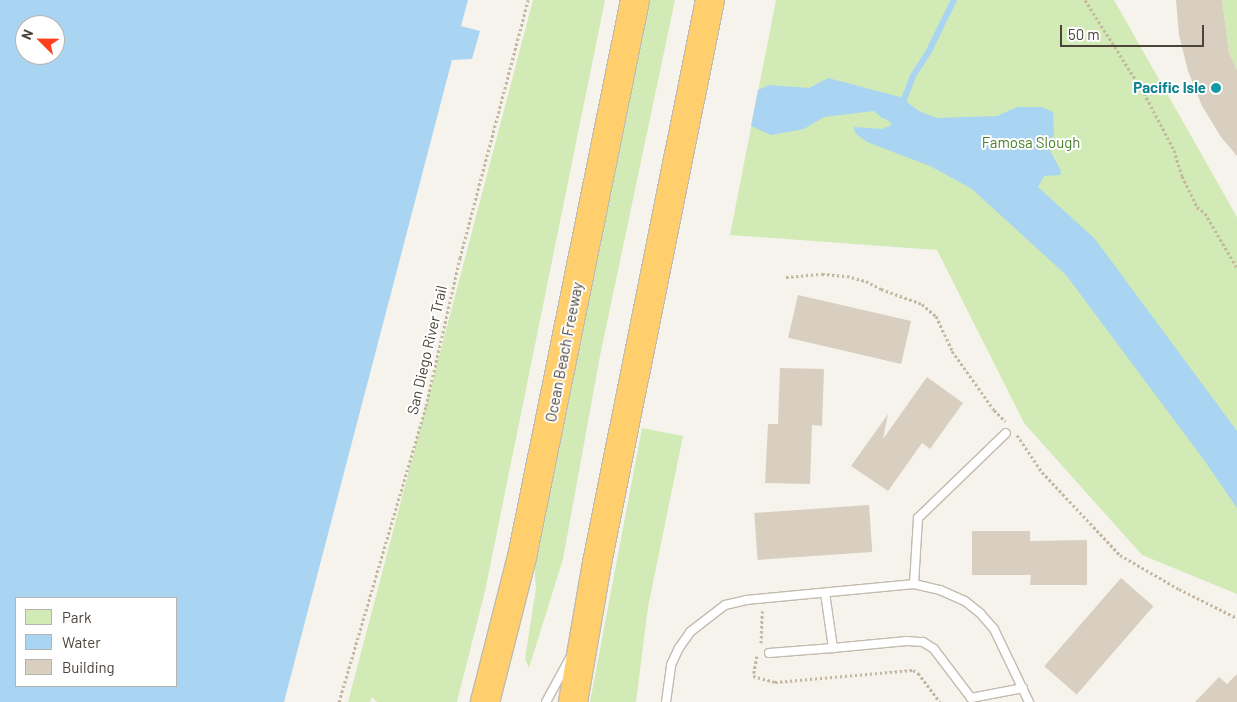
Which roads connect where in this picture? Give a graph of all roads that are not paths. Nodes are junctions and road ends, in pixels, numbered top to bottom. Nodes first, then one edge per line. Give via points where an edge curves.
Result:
1 (635, 0) edge
2 (710, 0) edge
3 (1006, 433) dead end
4 (914, 584) junction
5 (825, 593) junction
6 (586, 626) junction
7 (833, 648) junction
8 (769, 653) dead end
9 (1023, 688) junction
10 (486, 702) edge
11 (546, 702) edge
12 (573, 702) edge
13 (666, 702) edge
14 (1029, 702) edge

1 - 10 highway, Ocean Beach Freeway via 522,557
2 - 6 highway
3 - 4 lane via 918,518
4 - 5 lane
4 - 9 lane via 940,590 980,613 994,629
5 - 7 lane
5 - 13 lane via 725,605 690,632 671,665
6 - 11 lane
6 - 12 highway
7 - 8 lane
7 - 9 lane via 923,642 934,649 971,698
9 - 14 lane

